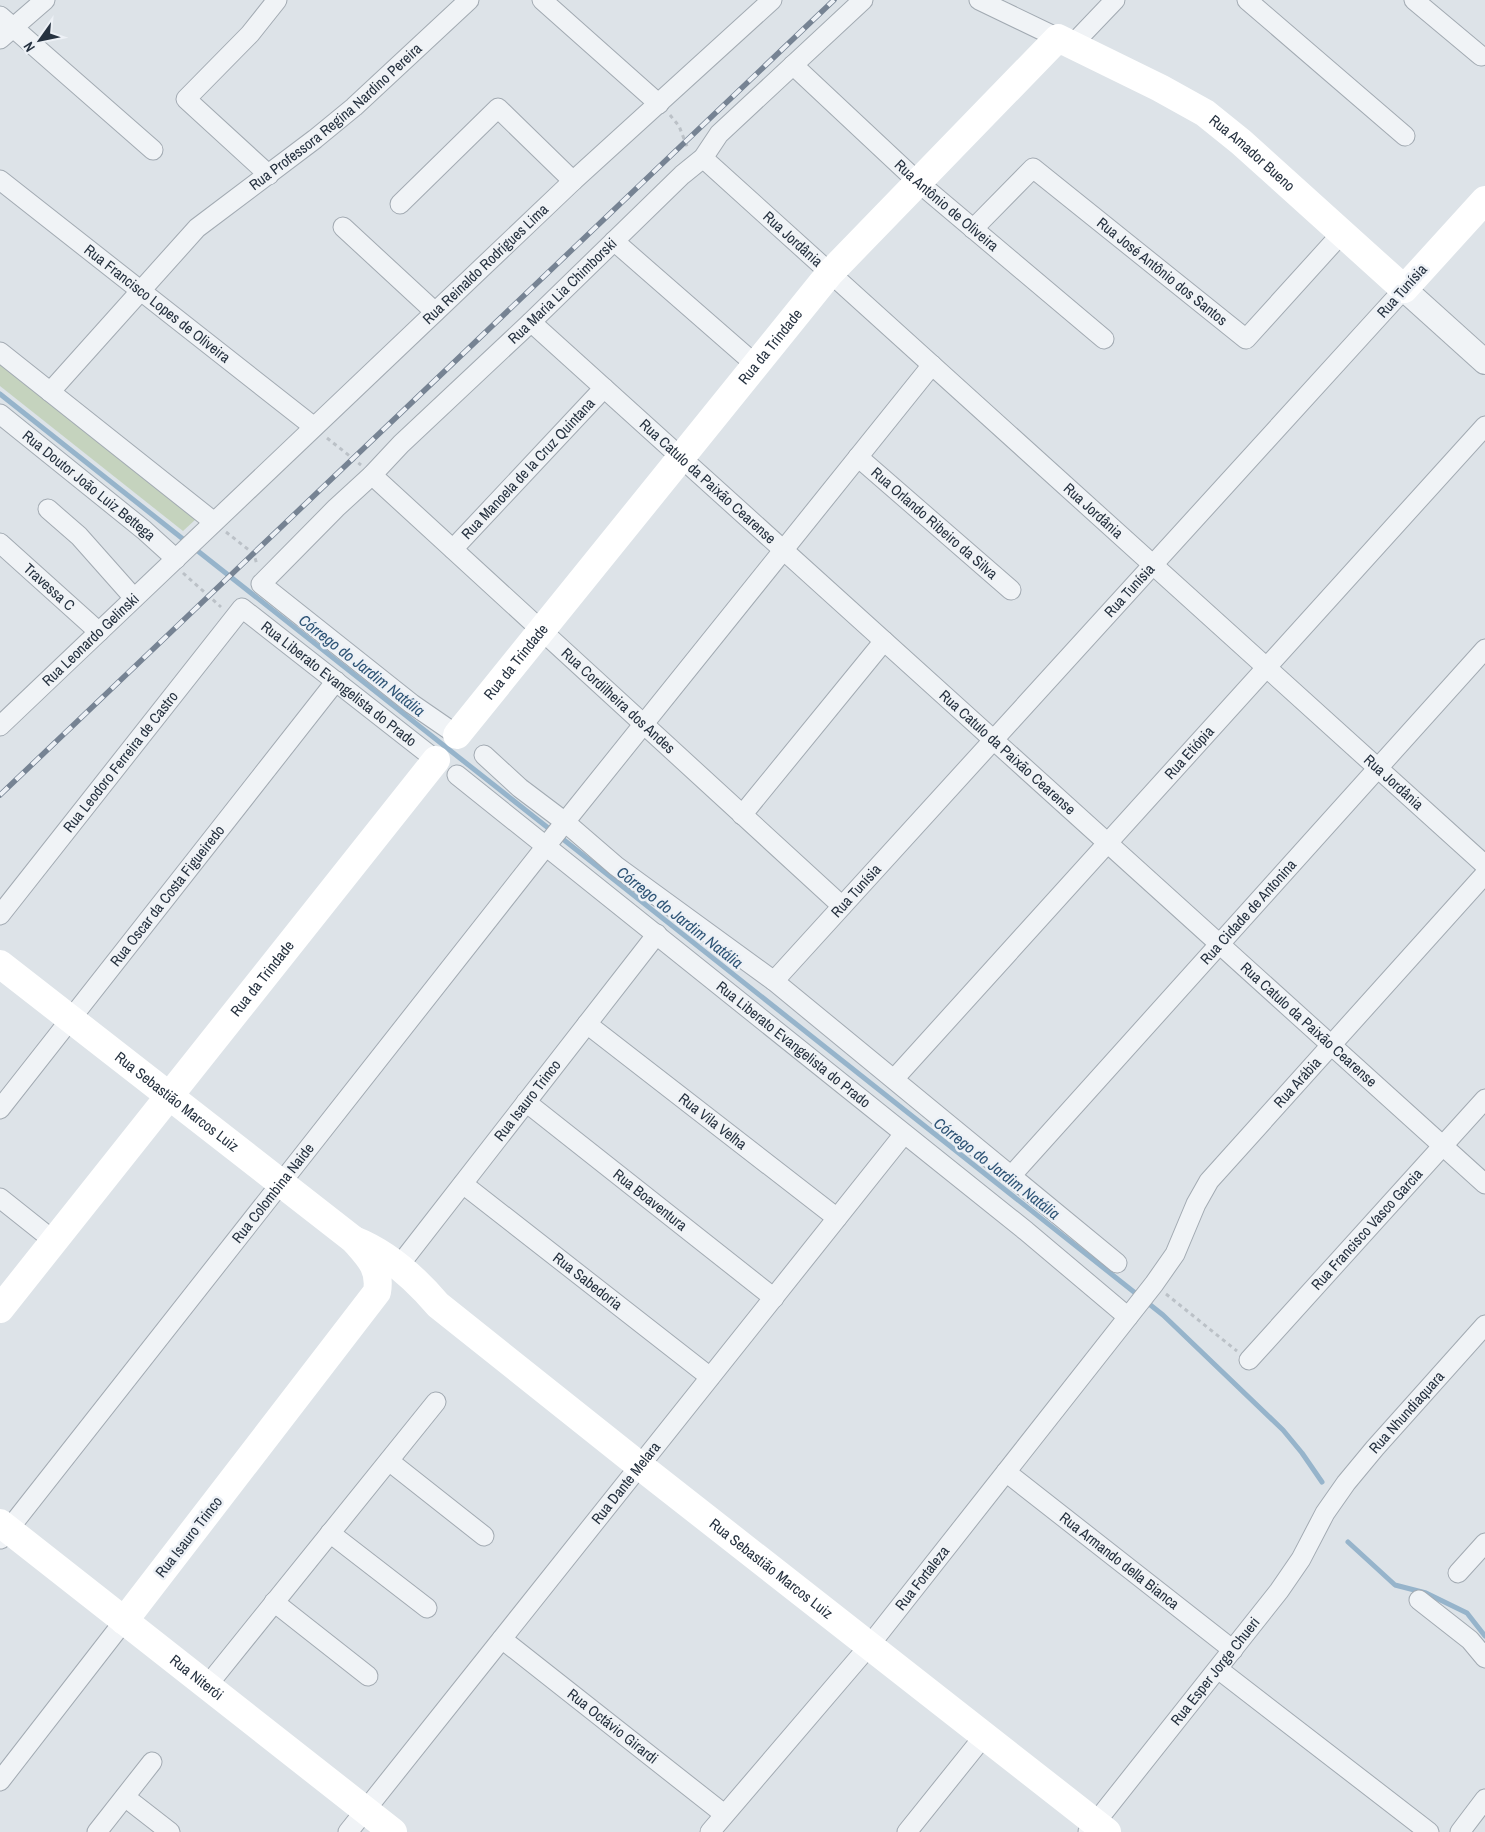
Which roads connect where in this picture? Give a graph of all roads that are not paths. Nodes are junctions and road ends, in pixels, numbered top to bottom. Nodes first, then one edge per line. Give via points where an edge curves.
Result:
1 (45, 0) edge
2 (277, 0) edge
3 (469, 0) edge
4 (542, 0) edge
5 (863, 0) edge
6 (979, 0) edge
7 (1247, 0) edge
8 (1112, 1) edge
9 (1422, 2) edge
10 (759, 4) edge
11 (5, 28) edge
12 (1065, 42) junction
13 (1481, 56) dead end
14 (793, 65) junction
15 (659, 104) junction
16 (1405, 136) dead end
17 (153, 150) dead end
18 (702, 158) junction
19 (269, 175) junction
20 (0, 180) edge
21 (572, 181) junction
22 (918, 183) junction
23 (1485, 200) edge
24 (400, 204) dead end
25 (343, 227) dead end
26 (973, 229) junction
27 (1342, 233) junction
28 (614, 242) junction
29 (830, 273) junction
30 (1404, 289) junction
31 (141, 291) junction
32 (435, 312) junction
33 (531, 322) junction
34 (1104, 340) dead end
35 (0, 352) edge
36 (1485, 362) edge
37 (756, 365) junction
38 (932, 365) junction
39 (604, 388) junction
40 (50, 392) junction
41 (0, 414) edge
42 (1485, 426) edge
43 (314, 427) junction
44 (858, 457) junction
45 (681, 458) junction
46 (372, 475) junction
47 (48, 509) dead end
48 (208, 528) junction
49 (0, 543) edge
50 (453, 549) junction
51 (783, 550) junction
52 (176, 558) junction
53 (1153, 565) junction
54 (1011, 590) dead end
55 (134, 598) junction
56 (238, 613) joint
57 (542, 631) junction
58 (99, 632) junction
59 (884, 641) junction
60 (1485, 649) edge
61 (1267, 668) junction
62 (336, 682) junction
63 (643, 724) junction
64 (0, 726) edge
65 (457, 735) junction
66 (993, 740) junction
67 (484, 755) dead end
68 (446, 768) junction
69 (1378, 768) junction
70 (742, 815) junction
71 (564, 822) junction
72 (1108, 843) junction
73 (545, 847) junction
74 (1485, 864) edge
75 (1485, 874) edge
76 (842, 906) junction
77 (0, 915) edge
78 (656, 934) junction
79 (1219, 944) junction
80 (0, 964) edge
81 (774, 981) junction
82 (71, 1019) junction
83 (587, 1024) junction
84 (1331, 1045) junction
85 (894, 1079) junction
86 (169, 1096) junction
87 (1485, 1099) edge
88 (526, 1102) junction
89 (0, 1109) edge
90 (904, 1134) junction
91 (1443, 1146) junction
92 (1011, 1176) junction
93 (280, 1184) junction
94 (462, 1184) junction
95 (1485, 1184) edge
96 (0, 1198) edge
97 (837, 1218) junction
98 (354, 1240) junction
99 (54, 1241) junction
100 (1117, 1263) dead end
101 (398, 1267) junction
102 (378, 1292) junction
103 (774, 1298) junction
104 (438, 1305) junction
105 (0, 1309) edge
106 (1128, 1317) junction
107 (1485, 1325) edge
108 (1249, 1360) road end
109 (710, 1378) junction
110 (436, 1402) dead end
111 (389, 1461) junction
112 (640, 1466) junction
113 (1006, 1472) junction
114 (1331, 1503) joint
115 (3, 1531) edge
116 (330, 1532) junction
117 (484, 1536) dead end
118 (1485, 1543) edge
119 (1458, 1573) dead end
120 (1419, 1600) dead end
121 (274, 1602) junction
122 (427, 1608) dead end
123 (124, 1621) junction
124 (502, 1639) junction
125 (869, 1646) junction
126 (1233, 1650) junction
127 (1485, 1658) edge
128 (1218, 1669) junction
129 (368, 1676) dead end
130 (206, 1686) junction
131 (984, 1736) junction
132 (152, 1762) dead end
133 (0, 1781) edge
134 (124, 1797) junction
135 (1485, 1800) edge
136 (365, 1810) junction
137 (724, 1814) junction
138 (1097, 1829) edge
139 (97, 1832) edge
140 (170, 1832) edge
141 (348, 1832) edge
142 (392, 1832) edge
143 (710, 1832) edge
144 (908, 1832) edge
145 (1430, 1832) edge
146 (1460, 1832) edge

1 - 11 street
2 - 19 street via 250,34 186,99
3 - 19 street, Rua Professora Regina Nardino Pereira via 354,107
4 - 15 street
5 - 14 street, Rua Maria Lia Chimborski
6 - 12 street, Rua Amador Bueno
7 - 16 street
8 - 12 street, Rua da Trindade
9 - 13 street
10 - 15 street, Rua Reinaldo Rodrigues Lima
11 - 17 street
12 - 22 main road, Rua da Trindade
12 - 27 main road, Rua Amador Bueno via 1205,113
14 - 18 street, Rua Maria Lia Chimborski via 719,134
14 - 22 street, Rua Antônio de Oliveira
15 - 21 street, Rua Reinaldo Rodrigues Lima
18 - 28 street, Rua Maria Lia Chimborski
18 - 29 street, Rua Jordânia
19 - 31 street, Rua Professora Regina Nardino Pereira via 197,228
20 - 31 street, Rua Francisco Lopes de Oliveira
21 - 24 street via 498,108
21 - 32 street, Rua Reinaldo Rodrigues Lima
22 - 26 street, Rua Antônio de Oliveira
22 - 29 main road, Rua da Trindade
23 - 30 main road, Rua Tunísia
25 - 32 street
26 - 27 street, Rua José Antônio dos Santos via 1033,168 1246,339
26 - 34 street, Rua Antônio de Oliveira
27 - 30 main road, Rua Amador Bueno
28 - 33 street, Rua Maria Lia Chimborski
28 - 37 street
29 - 37 main road, Rua da Trindade
29 - 38 street, Rua Jordânia
30 - 36 street, Rua Amador Bueno
30 - 53 street, Rua Tunísia
31 - 40 street, Rua Professora Regina Nardino Pereira
31 - 43 street, Rua Francisco Lopes de Oliveira
32 - 43 street, Rua Reinaldo Rodrigues Lima
33 - 39 street, Rua Catulo da Paixão Cearense
33 - 46 street, Rua Maria Lia Chimborski
35 - 40 street
37 - 45 main road, Rua da Trindade
38 - 44 street, Rua Colombina Naide
38 - 53 street, Rua Jordânia
39 - 45 street, Rua Catulo da Paixão Cearense
39 - 50 street, Rua Manoela de la Cruz Quintana
40 - 48 street
41 - 52 street, Rua Doutor João Luiz Bettega
42 - 61 street, Rua Etiópia
43 - 48 street, Rua Reinaldo Rodrigues Lima
44 - 51 street, Rua Colombina Naide
44 - 54 street, Rua Orlando Ribeiro da Silva
45 - 51 street, Rua Catulo da Paixão Cearense
45 - 57 main road, Rua da Trindade
46 - 50 street, Rua Cordilheira dos Andes
46 - 65 street, Rua Maria Lia Chimborski via 261,584 412,704
47 - 55 street via 86,543
48 - 52 street, Rua Leonardo Gelinski
49 - 58 street, Travessa C
50 - 57 street, Rua Cordilheira dos Andes
51 - 59 street, Rua Catulo da Paixão Cearense
51 - 63 street, Rua Colombina Naide
52 - 55 street, Rua Leonardo Gelinski
53 - 61 street, Rua Jordânia
53 - 66 street, Rua Tunísia
55 - 58 street, Rua Leonardo Gelinski
56 - 62 street, Rua Liberato Evangelista do Prado
56 - 77 street, Rua Leodoro Ferreira de Castro
57 - 63 street, Rua Cordilheira dos Andes
57 - 65 main road, Rua da Trindade
58 - 64 street, Rua Leonardo Gelinski
59 - 66 street, Rua Catulo da Paixão Cearense
59 - 70 street
60 - 69 street, Rua Cidade de Antonina
61 - 69 street, Rua Jordânia
61 - 72 street, Rua Etiópia
62 - 68 street, Rua Liberato Evangelista do Prado
62 - 82 street, Rua Oscar da Costa Figueiredo
63 - 70 street, Rua Cordilheira dos Andes
63 - 71 street, Rua Colombina Naide
65 - 68 street, Rua da Trindade
66 - 72 street, Rua Catulo da Paixão Cearense
66 - 76 street, Rua Tunísia
67 - 71 street
68 - 73 street, Rua Liberato Evangelista do Prado
68 - 86 main road, Rua da Trindade
69 - 74 street, Rua Jordânia
69 - 79 street, Rua Cidade de Antonina
70 - 76 street, Rua Cordilheira dos Andes
71 - 73 street, Rua Colombina Naide
71 - 81 street via 627,875
72 - 79 street, Rua Catulo da Paixão Cearense
72 - 85 street, Rua Etiópia
73 - 78 street, Rua Liberato Evangelista do Prado
73 - 93 street, Rua Colombina Naide
75 - 84 street, Rua Arábia
76 - 81 street, Rua Tunísia
78 - 83 street, Rua Isauro Trinco
78 - 90 street, Rua Liberato Evangelista do Prado
79 - 84 street, Rua Catulo da Paixão Cearense
79 - 92 street, Rua Cidade de Antonina
80 - 82 main road, Rua Sebastião Marcos Luiz
81 - 85 street
82 - 86 main road, Rua Sebastião Marcos Luiz
82 - 89 street, Rua Oscar da Costa Figueiredo
83 - 88 street, Rua Isauro Trinco
83 - 97 street, Rua Vila Velha
84 - 91 street, Rua Catulo da Paixão Cearense
84 - 106 street, Rua Arábia via 1209,1180 1175,1254
85 - 92 street
86 - 93 main road, Rua Sebastião Marcos Luiz
86 - 99 main road, Rua da Trindade
87 - 91 street, Rua Francisco Vasco Garcia
88 - 94 street, Rua Isauro Trinco
88 - 103 street, Rua Boaventura
90 - 97 street, Rua Dante Melara
90 - 106 street, Rua Liberato Evangelista do Prado via 1026,1230
91 - 95 street, Rua Catulo da Paixão Cearense
91 - 108 street, Rua Francisco Vasco Garcia
92 - 100 street
93 - 98 main road, Rua Sebastião Marcos Luiz
93 - 115 street, Rua Colombina Naide
94 - 101 street, Rua Isauro Trinco
94 - 109 street, Rua Sabedoria
96 - 99 street
97 - 103 street, Rua Dante Melara
98 - 101 main road, Rua Sebastião Marcos Luiz via 370,1246
98 - 102 main road, Rua Sebastião Marcos Luiz via 375,1267
99 - 105 main road, Rua da Trindade
101 - 104 main road, Rua Sebastião Marcos Luiz
102 - 104 main road, Rua Sebastião Marcos Luiz via 402,1289
102 - 123 main road, Rua Isauro Trinco
103 - 109 street, Rua Dante Melara
104 - 112 main road, Rua Sebastião Marcos Luiz
106 - 113 street, Rua Fortaleza
107 - 114 street, Rua Nhundiaquara via 1375,1448
109 - 112 street, Rua Dante Melara
110 - 111 street
111 - 116 street
111 - 117 street
112 - 124 street, Rua Dante Melara
112 - 125 main road, Rua Sebastião Marcos Luiz
113 - 125 street, Rua Fortaleza
113 - 126 street, Rua Armando della Bianca
114 - 126 street, Rua Esper Jorge Chueri via 1291,1575
115 - 123 main road, Rua Niterói
116 - 121 street
116 - 122 street
118 - 119 street
120 - 127 street via 1470,1640
121 - 129 street
121 - 130 street
123 - 130 main road, Rua Niterói
123 - 133 street, Rua Isauro Trinco
124 - 136 street, Rua Dante Melara
124 - 137 street, Rua Octávio Girardi
125 - 131 main road, Rua Sebastião Marcos Luiz
125 - 137 street, Rua Fortaleza
126 - 128 street, Rua Esper Jorge Chueri
128 - 138 street, Rua Esper Jorge Chueri
128 - 145 street
130 - 136 main road, Rua Niterói
131 - 138 main road, Rua Sebastião Marcos Luiz
131 - 144 street
132 - 134 street
134 - 139 street
134 - 140 street
135 - 146 street
136 - 141 street, Rua Dante Melara
136 - 142 main road, Rua Niterói
137 - 143 street, Rua Fortaleza

